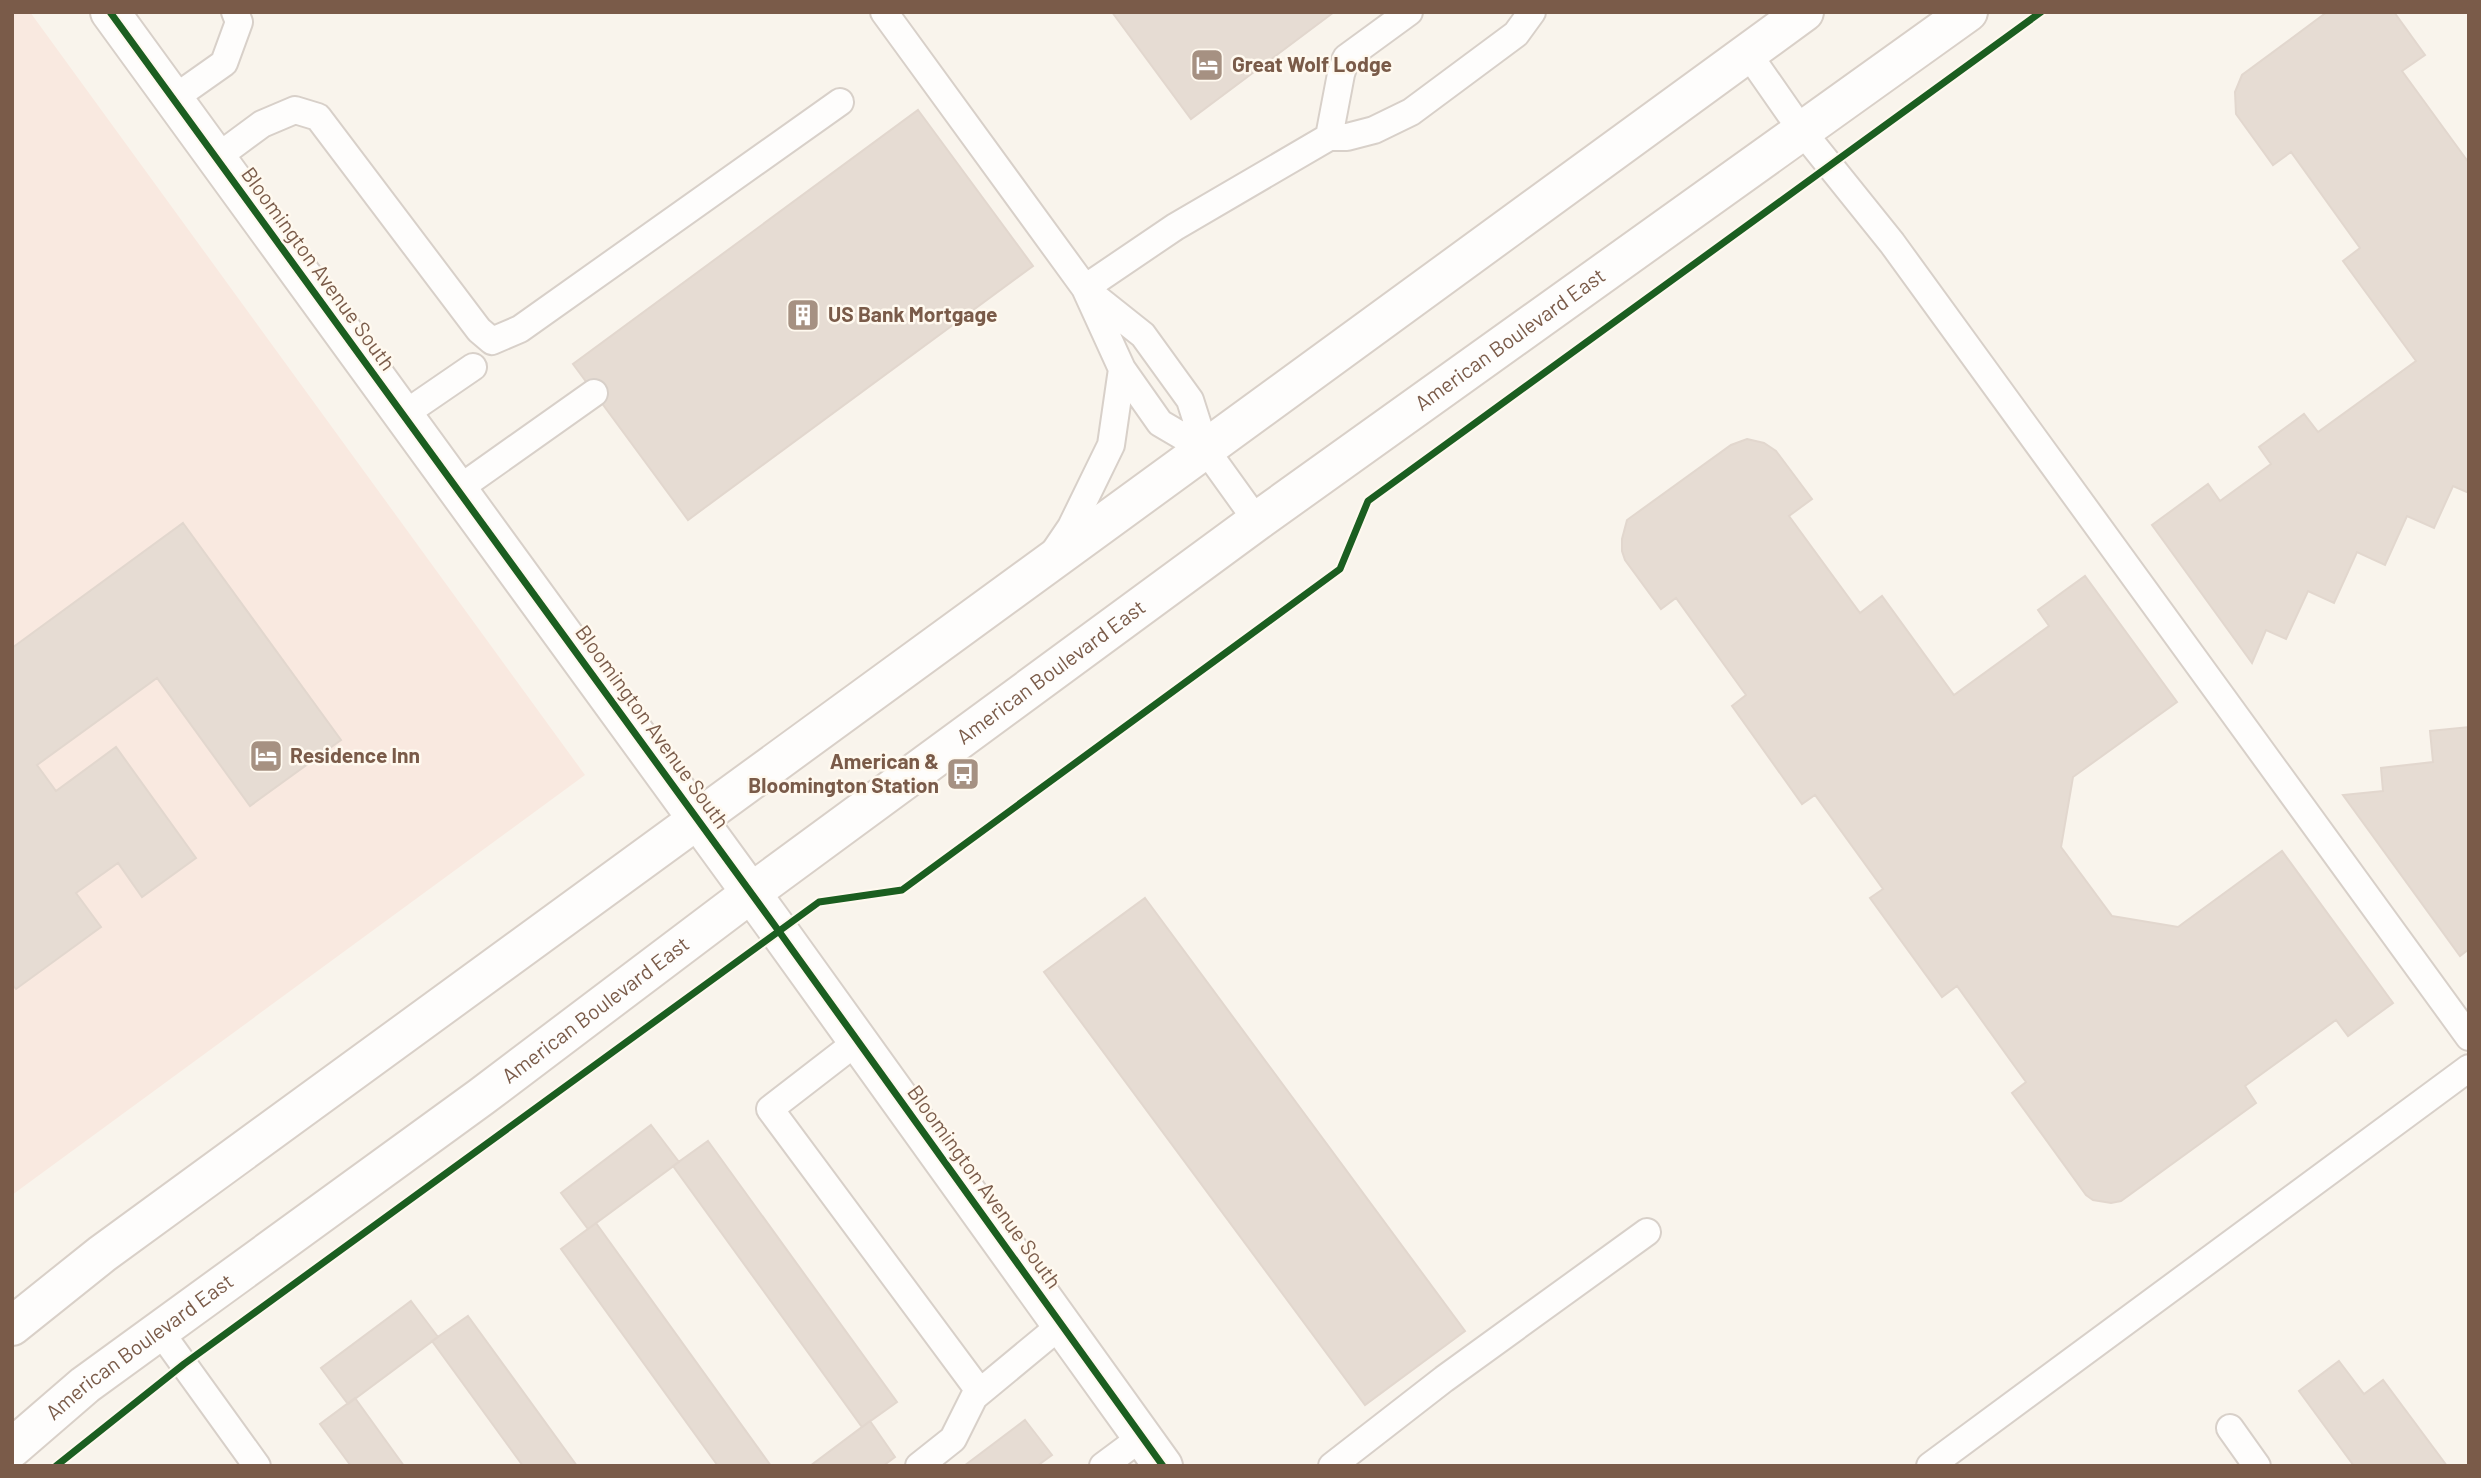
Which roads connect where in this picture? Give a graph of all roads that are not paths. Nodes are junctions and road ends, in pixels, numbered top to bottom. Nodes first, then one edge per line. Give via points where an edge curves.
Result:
1 (110, 12) edge
2 (235, 12) edge
3 (884, 12) edge
4 (1409, 12) edge
5 (1532, 12) edge
6 (1804, 12) edge
7 (1968, 12) edge
8 (1749, 55) junction
9 (173, 99) junction
10 (840, 102) dead end
11 (1802, 131) junction
12 (1329, 137) junction
13 (216, 158) junction
14 (1085, 288) junction
15 (473, 367) dead end
16 (1122, 369) junction
17 (594, 393) dead end
18 (403, 415) junction
19 (1206, 450) junction
20 (457, 490) junction
21 (1257, 521) junction
22 (1041, 570) junction
23 (698, 819) junction
24 (751, 893) junction
25 (2469, 1037) edge
26 (858, 1041) junction
27 (2469, 1069) edge
28 (1647, 1232) dead end
29 (1061, 1325) junction
30 (12, 1326) edge
31 (159, 1330) junction
32 (980, 1392) junction
33 (2230, 1428) dead end
34 (12, 1448) edge
35 (1152, 1452) edge
36 (257, 1466) edge
37 (919, 1466) edge
38 (1103, 1466) edge
39 (1332, 1466) edge
40 (1930, 1466) edge
41 (2257, 1466) edge

1 - 9 main road, Bloomington Avenue South
2 - 9 lane via 239,22 224,62
3 - 14 lane
4 - 12 lane via 1346,58
5 - 12 lane via 1516,34 1411,112 1374,130
6 - 8 main road
7 - 11 main road, American Boulevard East
8 - 11 lane
8 - 19 main road
9 - 13 main road, Bloomington Avenue South
10 - 13 lane via 558,303 520,329 492,341 479,330 318,117 295,110 262,124
11 - 21 main road, American Boulevard East
11 - 25 lane via 1892,243
12 - 14 lane via 1175,227
13 - 18 main road, Bloomington Avenue South
14 - 16 lane
14 - 19 lane via 1143,335 1191,400
15 - 18 lane
16 - 19 lane via 1160,423
16 - 22 lane via 1111,445 1071,527
17 - 20 lane
18 - 20 main road, Bloomington Avenue South
19 - 21 lane
19 - 22 main road
20 - 23 main road, Bloomington Avenue South
21 - 24 main road, American Boulevard East
22 - 23 main road
23 - 24 main road, Bloomington Avenue South
23 - 30 main road via 102,1254
24 - 26 main road, Bloomington Avenue South
24 - 31 main road, American Boulevard East via 481,1097
26 - 29 main road, Bloomington Avenue South
26 - 32 lane via 770,1109
27 - 40 lane
28 - 39 lane
29 - 32 lane
29 - 35 main road, Bloomington Avenue South
31 - 34 main road, American Boulevard East
31 - 36 lane
32 - 37 lane via 953,1439
33 - 41 lane
35 - 38 lane

